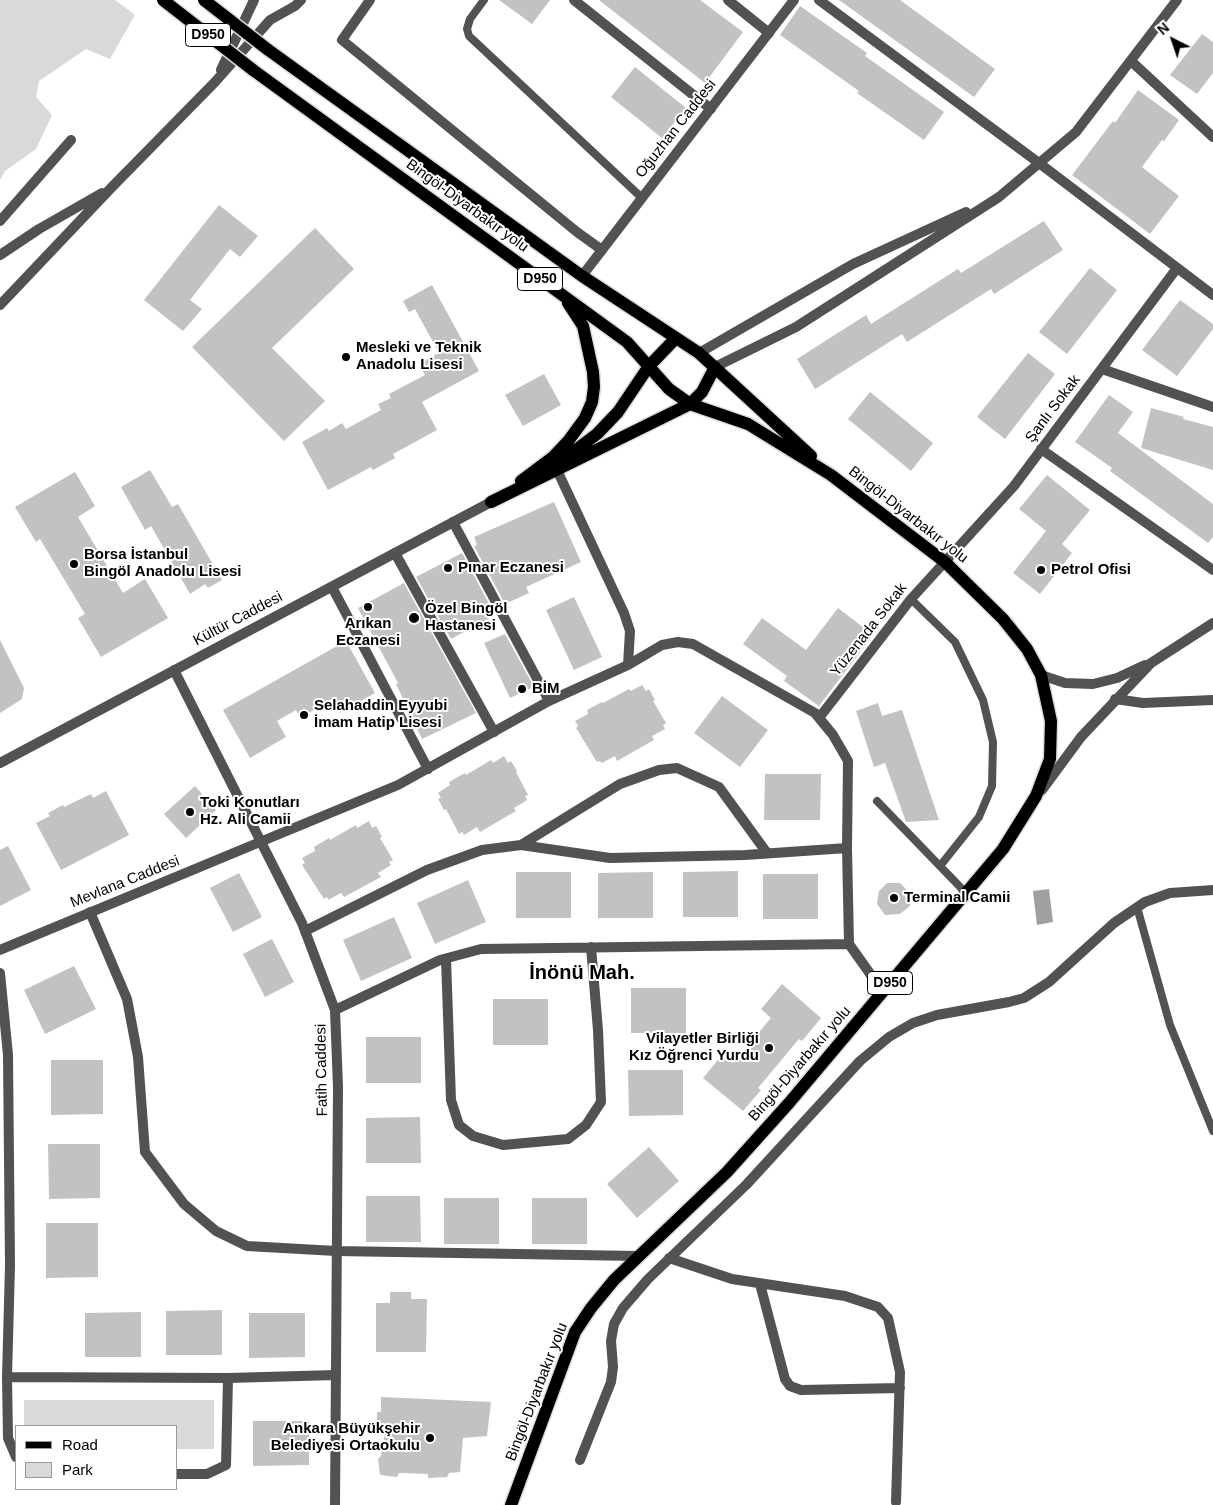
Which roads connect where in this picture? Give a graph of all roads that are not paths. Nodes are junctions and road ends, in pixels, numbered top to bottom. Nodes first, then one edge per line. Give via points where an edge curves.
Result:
1 (162, 0) edge
2 (204, 0) edge
3 (254, 0) edge
4 (301, 0) edge
5 (370, 0) edge
6 (484, 0) edge
7 (574, 0) edge
8 (728, 0) edge
9 (794, 0) edge
10 (819, 0) edge
11 (1177, 0) edge
12 (769, 33) junction
13 (1131, 61) junction
14 (215, 82) junction
15 (711, 109) junction
16 (1213, 137) edge
17 (71, 140) dead end
18 (1039, 163) junction
19 (112, 187) junction
20 (999, 197) junction
21 (642, 198) junction
22 (0, 221) edge
23 (602, 250) junction
24 (0, 255) edge
25 (1177, 268) junction
26 (582, 276) junction
27 (563, 296) junction
28 (1213, 296) edge
29 (0, 305) edge
30 (676, 338) junction
31 (699, 353) junction
32 (649, 366) junction
33 (716, 367) junction
34 (1102, 368) junction
35 (690, 404) junction
36 (1213, 408) edge
37 (1041, 449) junction
38 (557, 470) junction
39 (831, 475) junction
40 (491, 502) junction
41 (453, 522) junction
42 (396, 553) junction
43 (945, 562) junction
44 (1213, 570) edge
45 (332, 587) junction
46 (911, 599) junction
47 (1213, 623) edge
48 (1151, 663) junction
49 (628, 665) junction
50 (174, 670) junction
51 (1041, 675) junction
52 (1115, 699) junction
53 (1213, 700) edge
54 (549, 701) junction
55 (819, 718) junction
56 (494, 732) junction
57 (0, 763) edge
58 (428, 769) junction
59 (1036, 796) junction
60 (877, 801) dead end
61 (260, 842) junction
62 (521, 845) junction
63 (847, 848) junction
64 (767, 853) junction
65 (940, 866) junction
66 (1213, 890) edge
67 (966, 893) junction
68 (1137, 907) junction
69 (90, 912) junction
70 (305, 931) junction
71 (849, 944) junction
72 (591, 947) junction
73 (0, 950) edge
74 (446, 959) junction
75 (0, 973) edge
76 (883, 992) junction
77 (335, 1010) junction
78 (1213, 1131) edge
79 (336, 1251) junction
80 (638, 1256) junction
81 (669, 1258) junction
82 (760, 1284) junction
83 (336, 1375) junction
84 (7, 1377) junction
85 (228, 1378) junction
86 (900, 1388) junction
87 (15, 1455) edge
88 (580, 1460) dead end
89 (178, 1474) edge
90 (896, 1502) dead end
91 (335, 1505) edge
92 (511, 1505) edge

1 - 27 main road, Bingöl-Diyarbakır yolu / D950, bridge
2 - 26 main road, Bingöl-Diyarbakır yolu / D950, bridge
3 - 14 street
4 - 14 street via 270,20
5 - 23 street via 342,40
6 - 21 lane via 470,19 469,36
7 - 15 street
8 - 12 street
9 - 12 street, Oğuzhan Caddesi
10 - 18 street
11 - 13 street
12 - 15 street, Oğuzhan Caddesi
13 - 16 street
13 - 18 street via 1076,132
14 - 19 street
15 - 21 street, Oğuzhan Caddesi
17 - 22 street
18 - 20 street
18 - 25 street
19 - 24 street
19 - 29 street
20 - 31 street via 853,264
20 - 33 street via 796,327
21 - 23 street, Oğuzhan Caddesi
23 - 26 street, Oğuzhan Caddesi
25 - 28 street
25 - 34 street, Şanlı Sokak
26 - 30 main road, Bingöl-Diyarbakır yolu / D950
27 - 32 main road, Bingöl-Diyarbakır yolu / D950 via 627,342
27 - 40 main road via 583,326 593,372 592,402 585,418 553,457
30 - 31 main road, Bingöl-Diyarbakır yolu / D950
30 - 32 main road
31 - 33 main road, Bingöl-Diyarbakır yolu / D950
32 - 35 main road, Bingöl-Diyarbakır yolu / D950 via 669,389
32 - 40 main road via 618,412 597,434
33 - 35 main road via 702,392
33 - 39 main road, Bingöl-Diyarbakır yolu / D950
34 - 36 street
34 - 37 street, Şanlı Sokak
35 - 38 main road
35 - 39 main road, Bingöl-Diyarbakır yolu / D950 via 748,424
37 - 43 street, Şanlı Sokak via 1014,486
37 - 44 street
38 - 40 main road
38 - 49 street via 624,613 630,631
39 - 43 main road, Bingöl-Diyarbakır yolu / D950
40 - 41 street, Kültür Caddesi
41 - 42 street, Kültür Caddesi
41 - 54 street
42 - 45 street, Kültür Caddesi
42 - 56 street
43 - 46 street, Yüzenada Sokak
43 - 51 main road, Bingöl-Diyarbakır yolu / D950 via 1003,619 1027,649
45 - 50 street, Kültür Caddesi
45 - 58 street
46 - 55 street, Yüzenada Sokak
46 - 65 lane via 955,642 983,700 993,742 992,786 979,817
47 - 48 street
48 - 51 street via 1118,678 1093,684 1065,683
48 - 52 street
49 - 54 street, Mevlana Caddesi
49 - 55 street, Mevlana Caddesi via 662,645 693,644
50 - 57 street, Kültür Caddesi
50 - 61 street, Fatih Caddesi
51 - 59 main road, Bingöl-Diyarbakır yolu / D950 via 1051,721 1050,759
52 - 53 street via 1144,703
52 - 59 street
54 - 56 street, Mevlana Caddesi
55 - 63 street, Mevlana Caddesi via 848,761
56 - 58 street, Mevlana Caddesi
58 - 61 street, Mevlana Caddesi via 398,785
59 - 67 main road, Bingöl-Diyarbakır yolu / D950 via 1004,848
60 - 65 lane
61 - 69 street, Mevlana Caddesi
61 - 70 street, Fatih Caddesi
62 - 64 street via 610,858
62 - 64 street via 620,784 660,770 677,768 718,786
62 - 70 street via 482,850 427,870
63 - 64 street
63 - 71 street, Mevlana Caddesi
65 - 67 lane
66 - 68 street via 1170,894
67 - 76 main road, Bingöl-Diyarbakır yolu / D950
68 - 78 lane via 1170,1025
68 - 81 street via 1114,922 1049,982 1024,998 937,1015 913,1023 888,1037 860,1061 746,1185
69 - 73 street, Mevlana Caddesi
69 - 79 street via 127,1000 138,1057 145,1152 184,1204 216,1231 247,1246
70 - 77 street, Fatih Caddesi
71 - 72 street
71 - 76 street
72 - 74 street via 481,949
72 - 74 street via 601,1102 586,1125 568,1139 503,1145 473,1136 459,1125 451,1100
74 - 77 street
75 - 84 street via 8,1055 10,1265
76 - 80 main road, Bingöl-Diyarbakır yolu / D950 via 727,1172
77 - 79 street, Fatih Caddesi via 338,1087
79 - 80 street
79 - 83 street, Fatih Caddesi
80 - 92 main road, Bingöl-Diyarbakır yolu / D950 via 614,1280 575,1332
81 - 82 street via 732,1279
81 - 88 street via 623,1308 614,1324 611,1382
82 - 86 street via 845,1296 878,1307 888,1318 900,1372
82 - 86 street via 785,1379 790,1386 801,1390
83 - 85 street
83 - 91 street, Fatih Caddesi
84 - 85 street
84 - 87 street via 8,1438
85 - 89 street via 226,1465 207,1474
86 - 90 street

